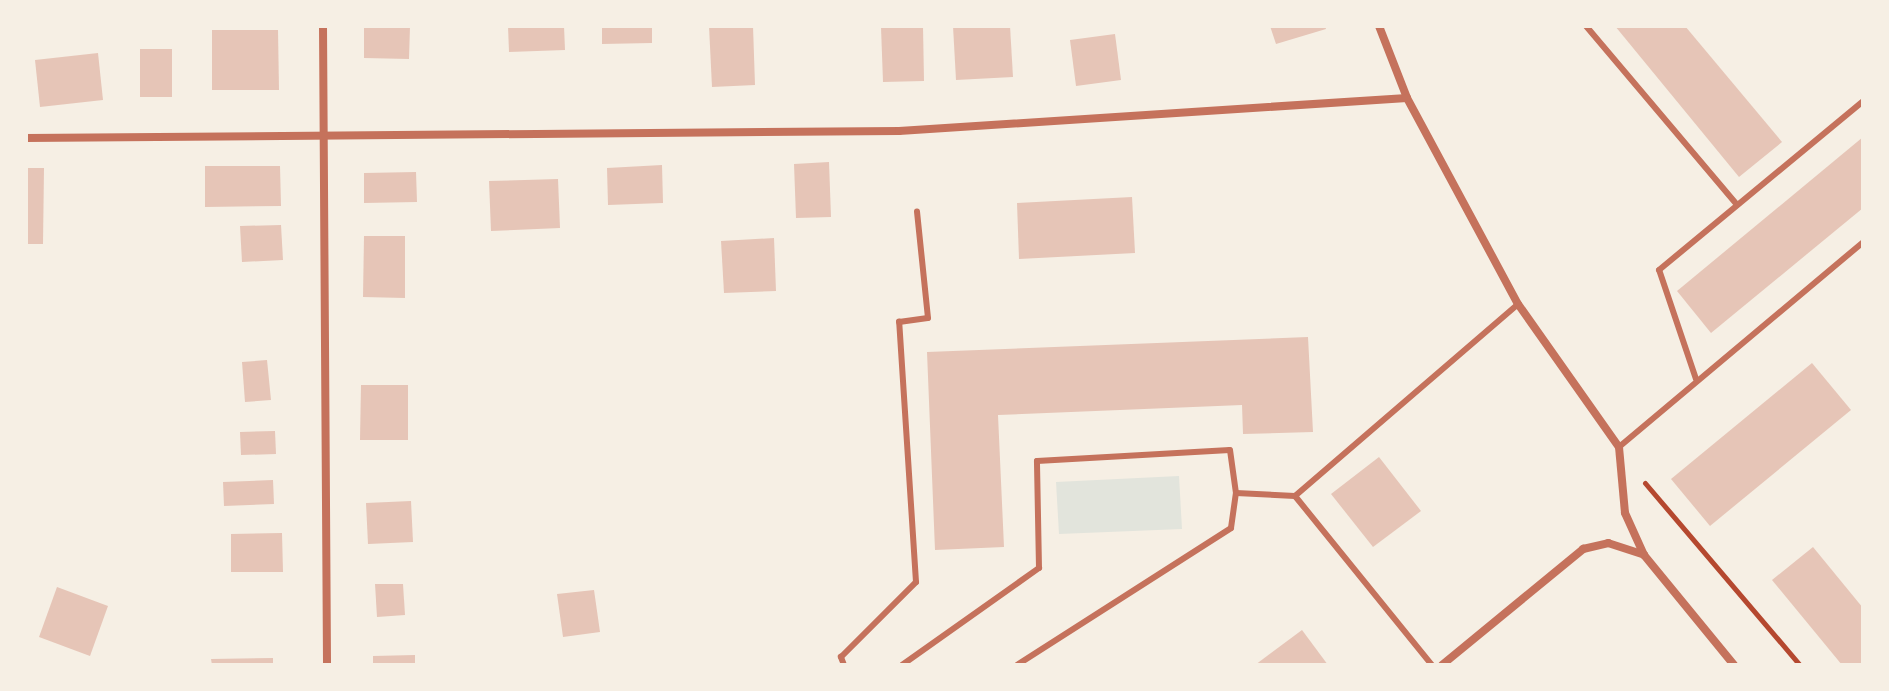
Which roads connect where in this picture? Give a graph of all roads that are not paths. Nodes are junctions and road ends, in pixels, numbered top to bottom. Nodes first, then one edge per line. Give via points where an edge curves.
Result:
1 (323, 26) edge
2 (1379, 26) edge
3 (1586, 26) edge
4 (1407, 98) junction
5 (1863, 101) edge
6 (324, 134) junction
7 (26, 138) edge
8 (1737, 205) junction
9 (917, 212) dead end
10 (1863, 242) edge
11 (1518, 304) junction
12 (1696, 379) junction
13 (1619, 447) junction
14 (1236, 493) junction
15 (1295, 496) junction
16 (1644, 555) junction
17 (327, 665) edge
18 (844, 665) edge
19 (902, 665) edge
20 (1017, 665) edge
21 (1432, 665) edge
22 (1442, 665) edge
23 (1734, 665) edge

1 - 6 street
2 - 4 street
3 - 8 lane
4 - 6 street via 899,131
4 - 11 street
5 - 8 lane
6 - 7 street
6 - 17 street
8 - 12 lane via 1659,270
9 - 18 lane via 928,318 899,322 916,582 841,657
10 - 12 lane
11 - 13 street
11 - 15 lane
12 - 13 lane
13 - 16 street via 1625,513
14 - 15 lane
14 - 19 lane via 1230,450 1037,461 1039,568
14 - 20 lane via 1231,528
15 - 21 lane
16 - 22 street via 1608,543 1583,549
16 - 23 street

